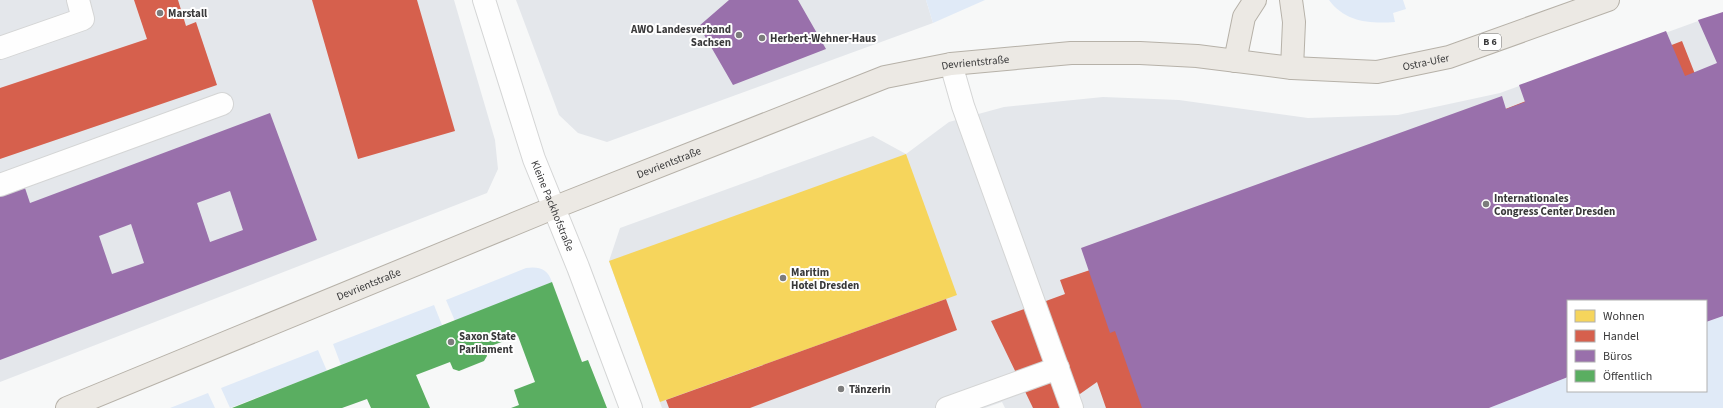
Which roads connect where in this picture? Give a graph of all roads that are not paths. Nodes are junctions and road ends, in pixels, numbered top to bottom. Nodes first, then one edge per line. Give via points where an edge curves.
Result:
1 (78, 0) edge
2 (484, 0) edge
3 (1255, 0) edge
4 (1291, 0) edge
5 (1608, 0) edge
6 (0, 48) edge
7 (1235, 61) junction
8 (951, 64) junction
9 (1292, 68) junction
10 (222, 104) dead end
11 (0, 185) edge
12 (553, 208) junction
13 (1058, 368) junction
14 (66, 408) edge
15 (631, 408) edge
16 (947, 408) edge
17 (1072, 408) edge

1 - 6 street via 83,19
2 - 12 street, Kleine Packhofstraße via 534,159
3 - 7 main road via 1244,17
4 - 9 main road via 1294,22
5 - 9 main road, Ostra-Ufer / B 6 via 1449,57 1415,65 1377,72
7 - 8 main road, Devrientstraße via 1147,53 1071,53
7 - 9 main road, Ostra-Ufer / B 6
8 - 12 main road, Devrientstraße via 885,77
8 - 13 street via 963,106
10 - 11 street
12 - 14 main road, Devrientstraße
12 - 15 street, Kleine Packhofstraße
13 - 16 street
13 - 17 street

